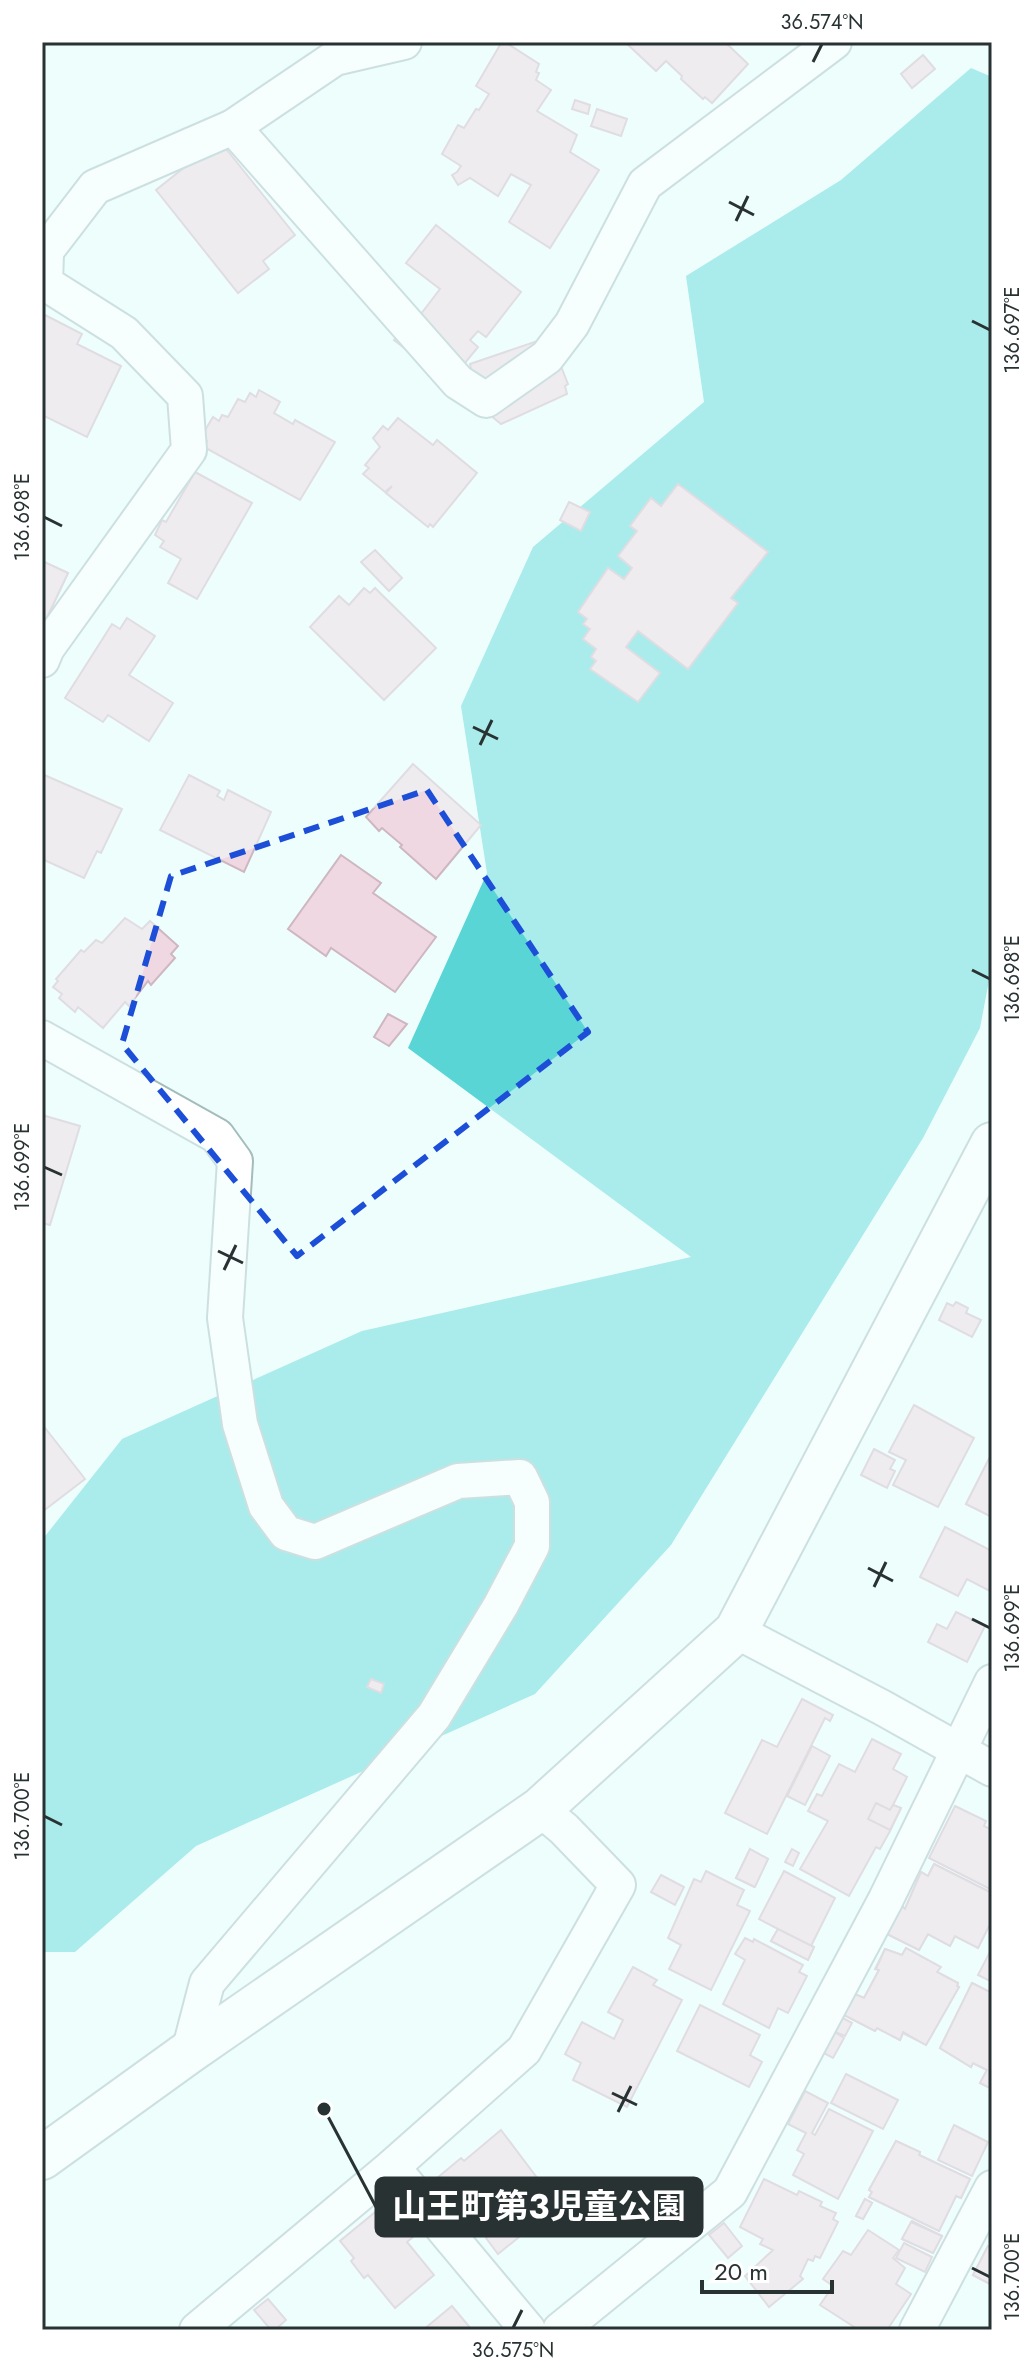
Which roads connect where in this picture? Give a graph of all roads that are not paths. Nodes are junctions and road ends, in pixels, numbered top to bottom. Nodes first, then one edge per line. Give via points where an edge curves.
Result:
1 (404, 42) edge
2 (834, 42) edge
3 (233, 127) junction
4 (44, 255) edge
5 (42, 660) edge
6 (42, 1038) edge
7 (992, 1144) edge
8 (736, 1631) junction
9 (992, 1682) edge
10 (957, 1751) junction
11 (992, 1769) edge
12 (540, 1809) junction
13 (189, 2052) junction
14 (42, 2158) edge
15 (392, 2167) junction
16 (992, 2188) edge
17 (197, 2330) edge
18 (528, 2330) edge
19 (560, 2330) edge
20 (917, 2330) edge

1 - 3 street via 335,58
2 - 3 street via 645,184 572,324 547,357 486,400 458,382
3 - 4 street via 95,187
4 - 5 street via 45,283 124,333 185,396 189,450
6 - 13 street via 217,1136 235,1161 225,1318 240,1424 266,1506 286,1533 315,1542 458,1481 520,1477 532,1502 532,1546 434,1716 207,1983
7 - 8 street
8 - 10 street
8 - 12 street
9 - 10 street
10 - 11 street
10 - 19 street via 885,1901 730,2192
12 - 13 street
12 - 15 street via 618,1885 524,2050
13 - 14 street
15 - 17 street
15 - 18 street
16 - 20 street

